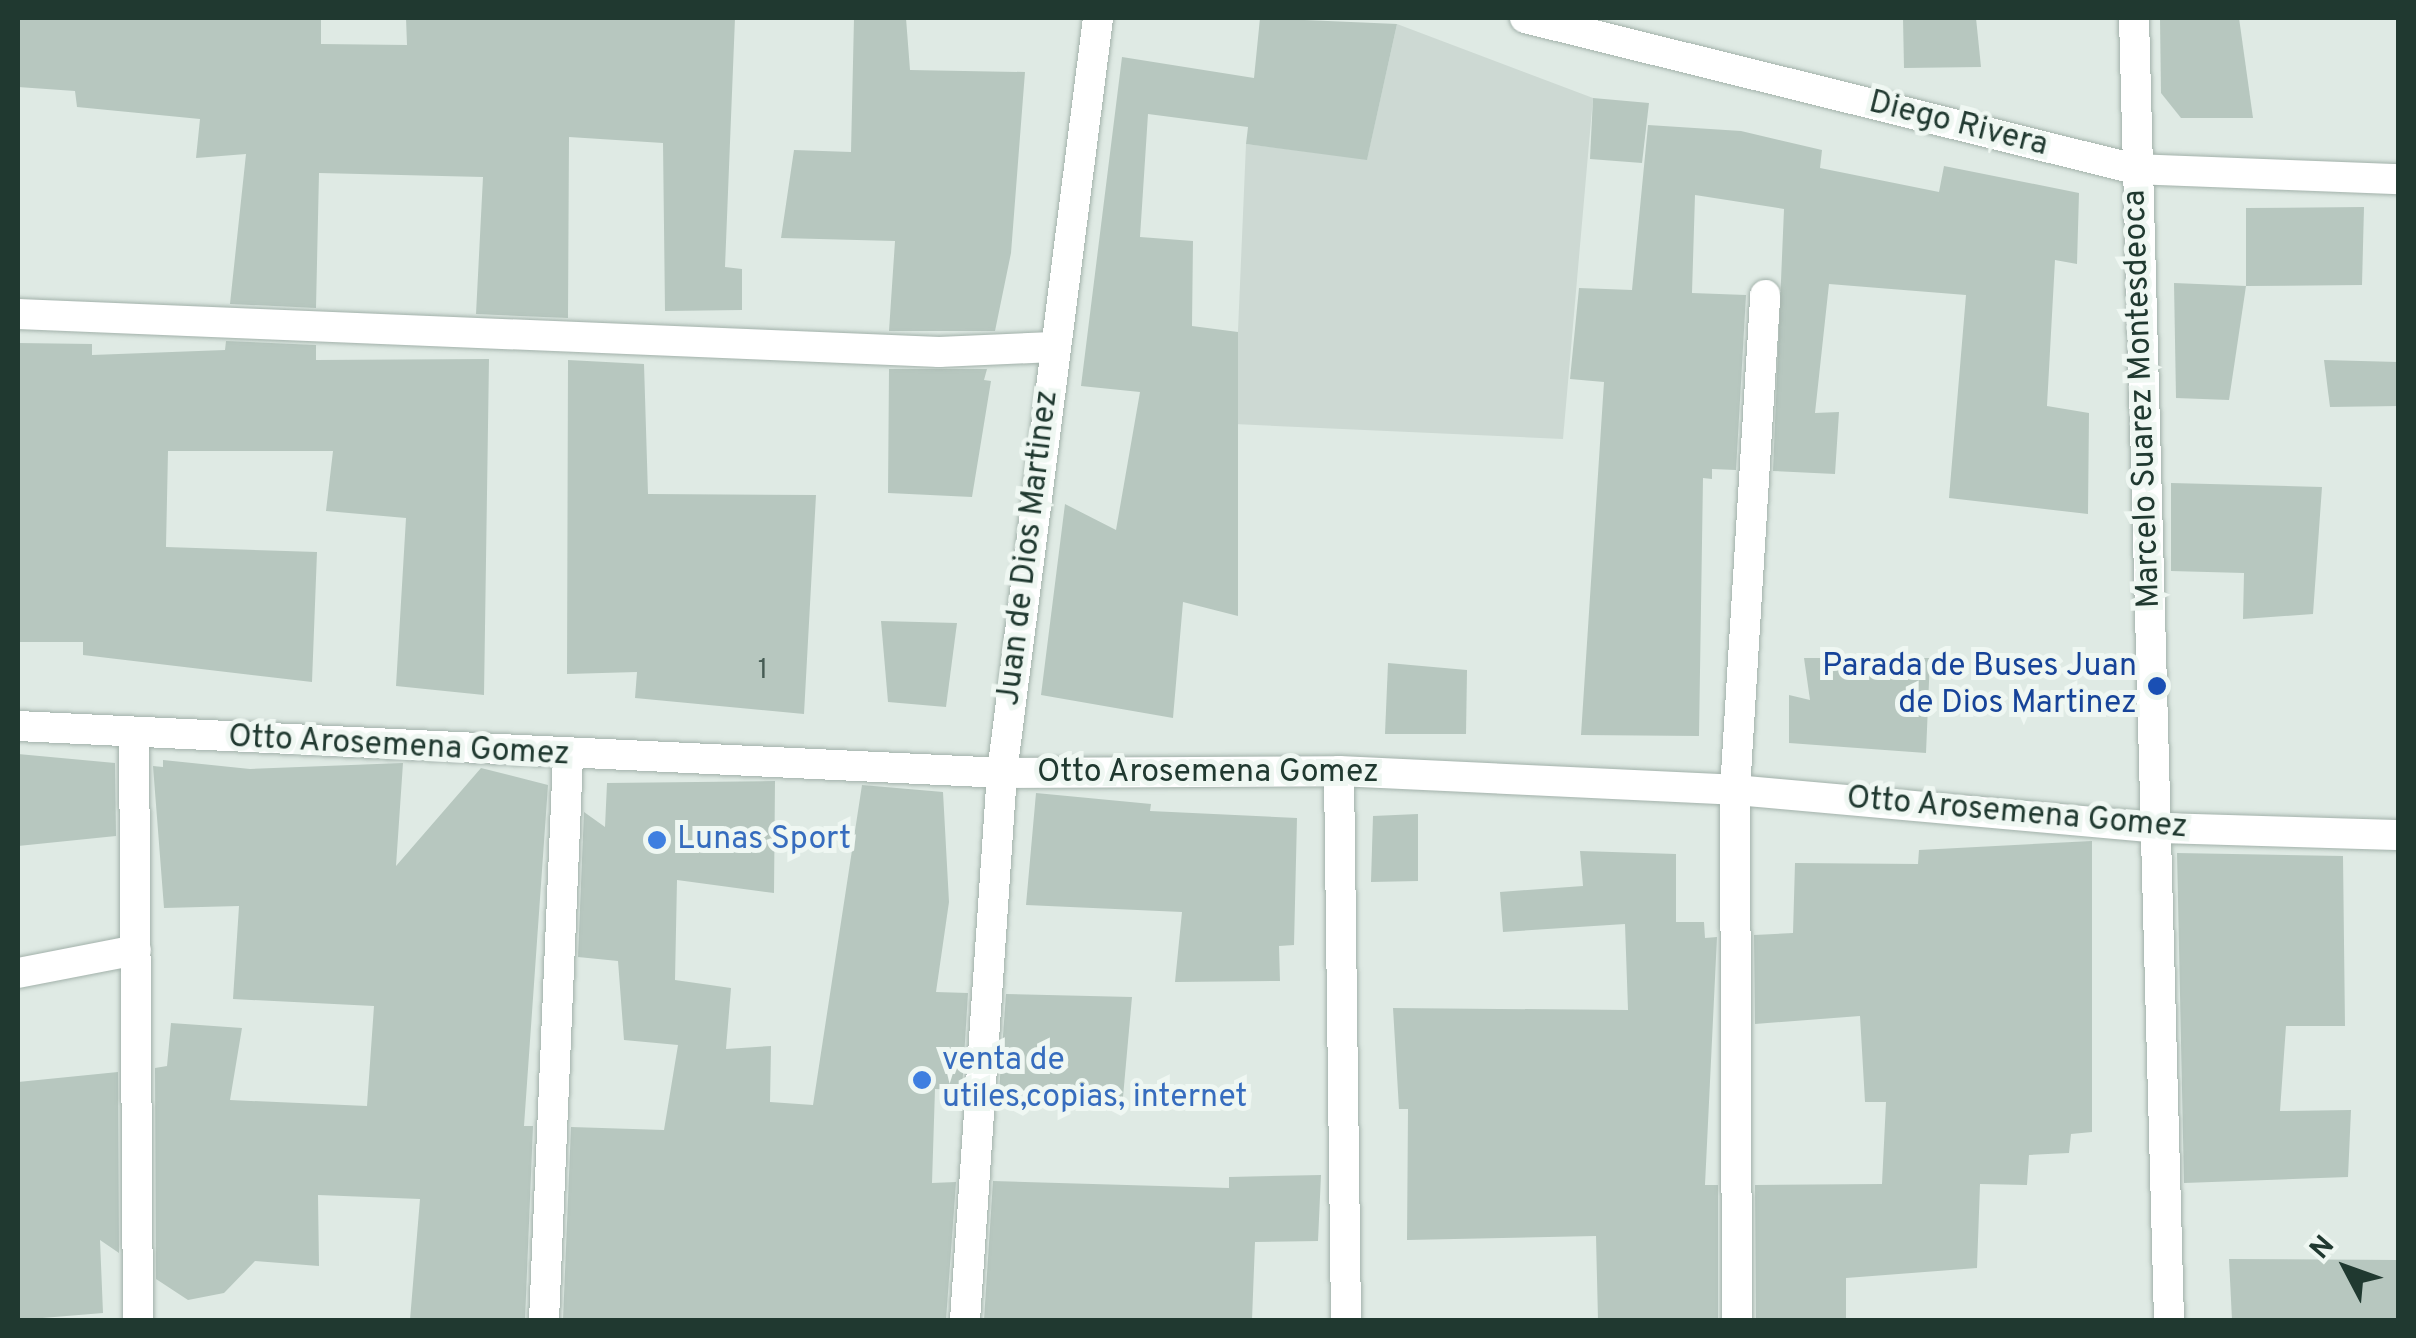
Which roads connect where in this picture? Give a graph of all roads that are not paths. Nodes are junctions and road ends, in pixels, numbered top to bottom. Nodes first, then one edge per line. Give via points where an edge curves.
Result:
1 (1098, 18) edge
2 (1525, 18) edge
3 (2134, 18) edge
4 (2135, 168) junction
5 (2398, 179) edge
6 (1764, 296) dead end
7 (18, 314) edge
8 (1054, 347) junction
9 (18, 726) edge
10 (134, 734) junction
11 (568, 756) junction
12 (1339, 771) junction
13 (1002, 772) junction
14 (1735, 790) junction
15 (2159, 828) junction
16 (2398, 835) edge
17 (136, 950) junction
18 (18, 973) edge
19 (138, 1320) edge
20 (544, 1320) edge
21 (965, 1320) edge
22 (1346, 1320) edge
23 (1737, 1320) edge
24 (2169, 1320) edge

1 - 8 street, Juan de Dios Martinez
2 - 4 street, Diego Rivera
3 - 4 street, Marcelo Suarez Montesdeoca
4 - 5 street, Diego Rivera
4 - 15 street, Marcelo Suarez Montesdeoca
6 - 14 street
7 - 8 street via 940,352
8 - 13 street, Juan de Dios Martinez
9 - 10 street, Otto Arosemena Gomez
10 - 11 street, Otto Arosemena Gomez
10 - 17 street
11 - 13 street, Otto Arosemena Gomez
11 - 20 street
12 - 13 street, Otto Arosemena Gomez
12 - 14 street, Otto Arosemena Gomez
12 - 22 street
13 - 21 street, Juan de Dios Martinez
14 - 15 street, Otto Arosemena Gomez
14 - 23 street
15 - 16 street, Otto Arosemena Gomez
15 - 24 street, Marcelo Suarez Montesdeoca
17 - 18 street
17 - 19 street

